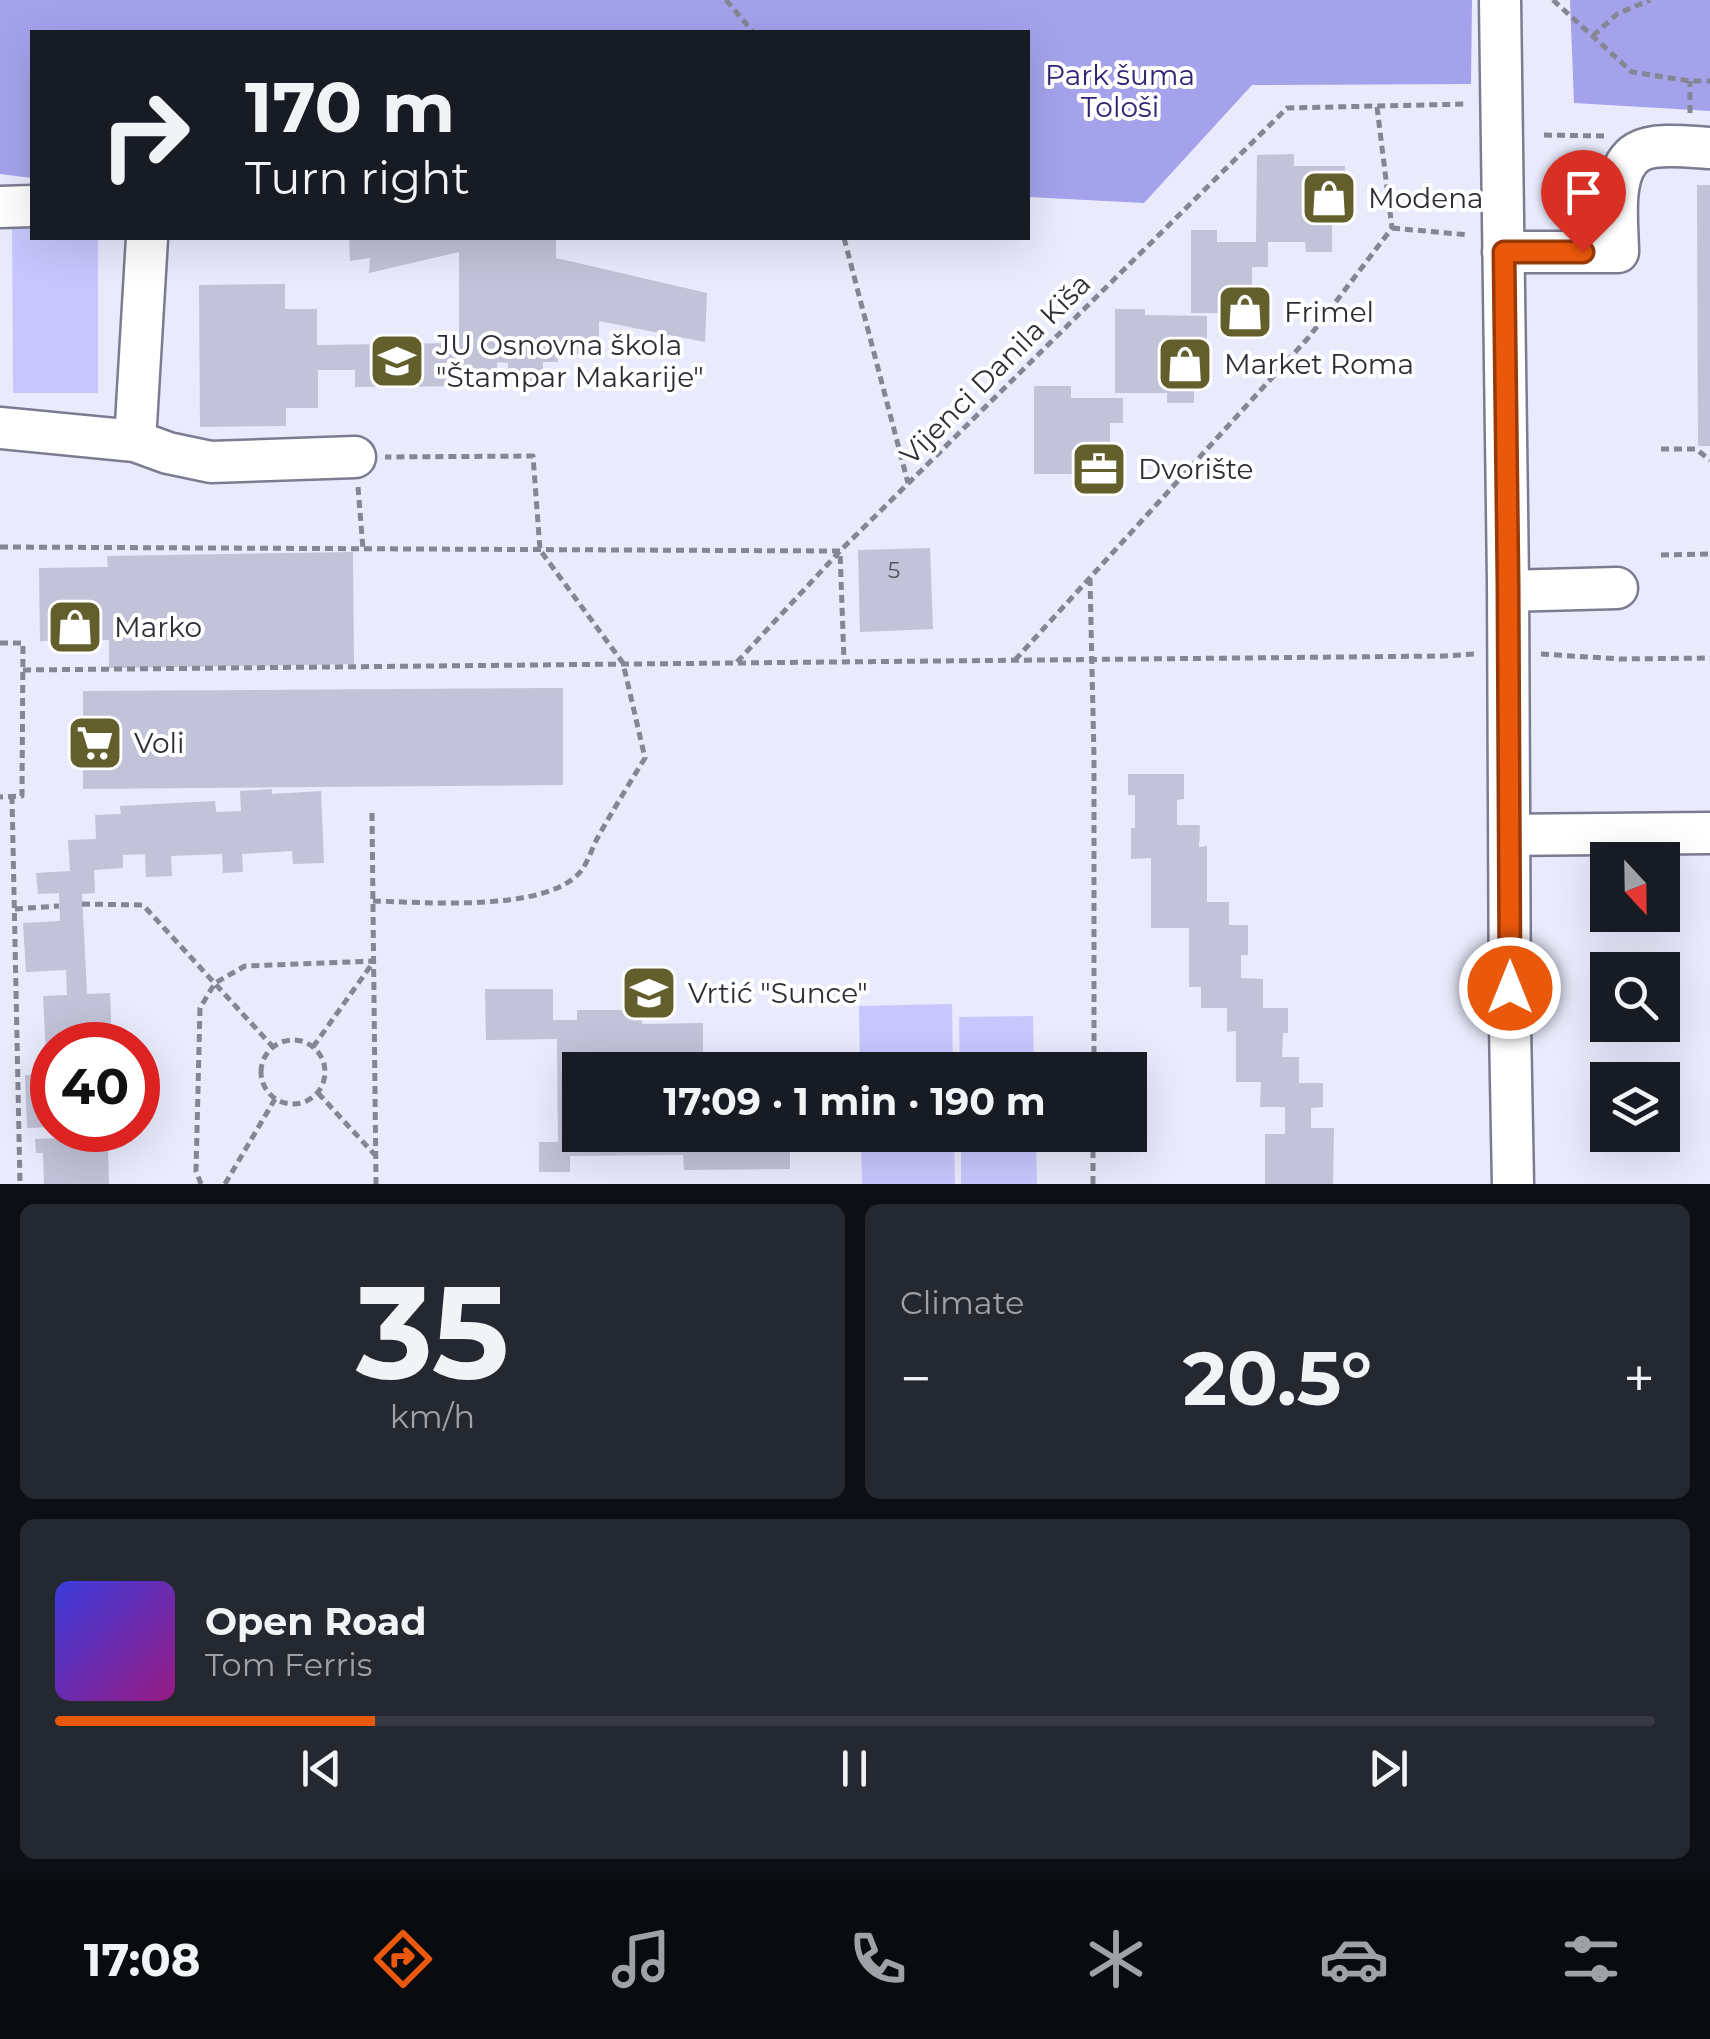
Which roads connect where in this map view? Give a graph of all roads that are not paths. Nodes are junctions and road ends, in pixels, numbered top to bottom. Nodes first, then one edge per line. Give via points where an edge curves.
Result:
1 (1500, 0) edge
2 (1700, 132) edge
3 (30, 206) edge
4 (0, 208) edge
5 (147, 240) edge
6 (1503, 245) junction
7 (0, 428) edge
8 (135, 441) junction
9 (355, 456) road end
10 (1616, 588) dead end
11 (1508, 591) junction
12 (1710, 833) edge
13 (1510, 834) junction
14 (1513, 1184) edge

1 - 6 street
2 - 6 street via 1638,152 1626,166 1617,184 1618,252
3 - 4 street
5 - 8 street
6 - 11 street
7 - 8 street
8 - 9 street via 211,462
10 - 11 street
11 - 13 street
12 - 13 street
13 - 14 street

